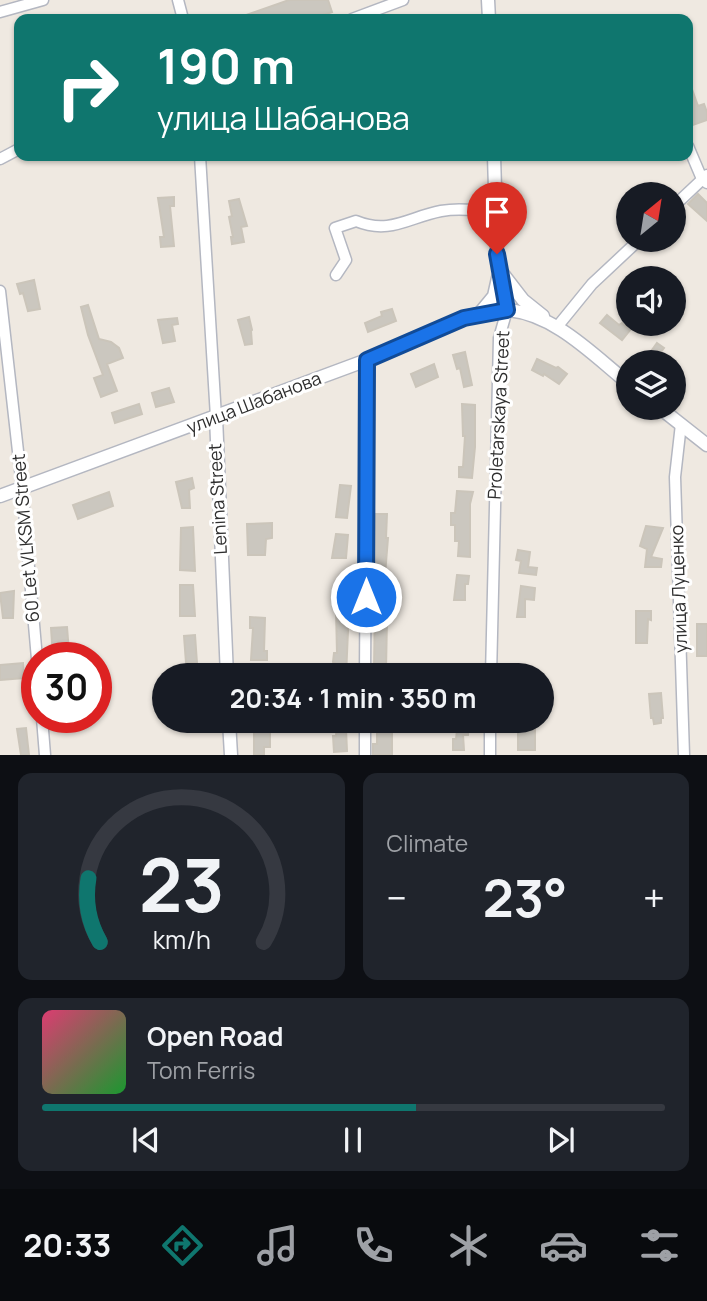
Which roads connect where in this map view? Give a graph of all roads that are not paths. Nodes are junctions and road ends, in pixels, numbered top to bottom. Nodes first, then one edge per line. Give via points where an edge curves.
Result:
1 (43, 0) edge
2 (403, 0) edge
3 (0, 12) edge
4 (365, 14) edge
5 (693, 156) edge
6 (200, 161) edge
7 (494, 161) edge
8 (705, 179) edge
9 (686, 196) edge
10 (496, 214) junction
11 (626, 252) edge
12 (499, 267) junction
13 (336, 275) dead end
14 (0, 291) edge
15 (507, 310) junction
16 (480, 313) junction
17 (557, 327) junction
18 (367, 360) junction
19 (616, 374) edge
20 (216, 417) junction
21 (676, 420) edge
22 (681, 424) junction
23 (707, 445) edge
24 (22, 487) junction
25 (0, 496) edge
26 (36, 642) edge
27 (226, 663) edge
28 (365, 663) edge
29 (491, 663) edge
30 (43, 733) edge
31 (230, 733) edge
32 (365, 733) edge
33 (491, 733) edge
34 (45, 755) edge
35 (231, 755) edge
36 (365, 755) edge
37 (490, 755) edge
38 (684, 755) edge

1 - 3 street
2 - 4 street
5 - 8 street
6 - 20 street, Lenina Street
7 - 10 street, Proletarskaya Street
8 - 9 street
10 - 12 street, Proletarskaya Street
10 - 13 street via 457,209 383,228 356,221 335,228 345,260
11 - 17 street
12 - 15 street, Proletarskaya Street
12 - 16 street via 494,296
12 - 17 street via 523,300
14 - 24 street, 60 Let VLKSM Street
15 - 16 street, улица Шабанова
15 - 17 street
15 - 29 street, Proletarskaya Street via 499,338
16 - 18 street, улица Шабанова
17 - 19 street
18 - 20 street, улица Шабанова
18 - 28 street
20 - 24 street, улица Шабанова
20 - 27 street, Lenina Street
21 - 22 street
22 - 23 street
22 - 38 street, улица Луценко via 675,477
24 - 25 street, улица Шабанова
24 - 26 street, 60 Let VLKSM Street
30 - 34 street
31 - 35 street
32 - 36 street
33 - 37 street

